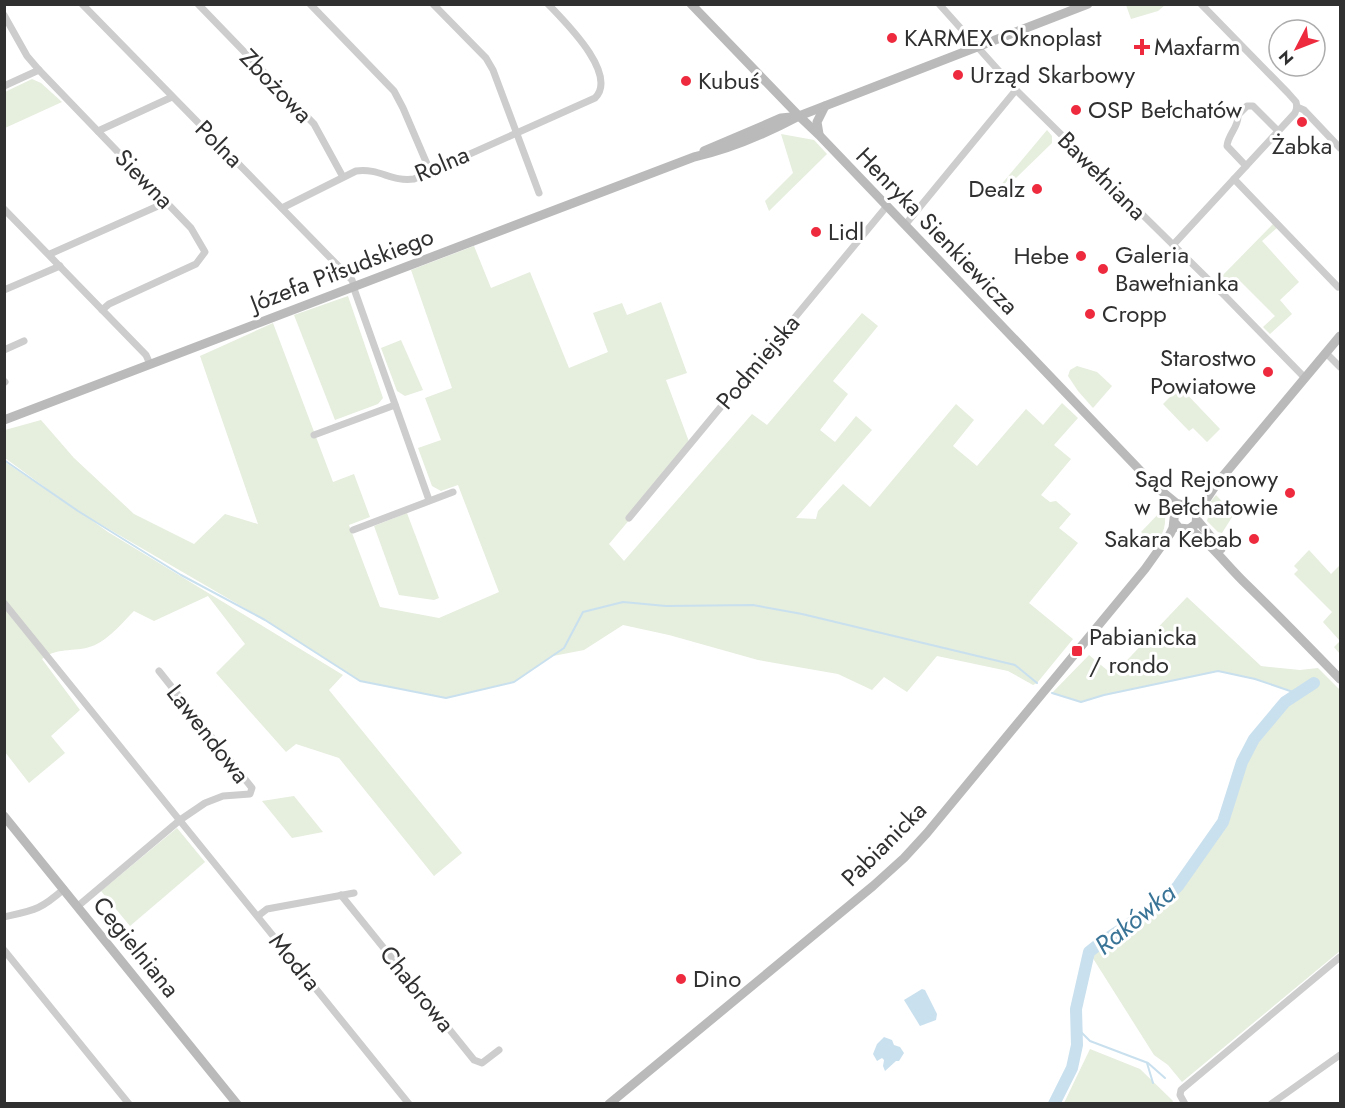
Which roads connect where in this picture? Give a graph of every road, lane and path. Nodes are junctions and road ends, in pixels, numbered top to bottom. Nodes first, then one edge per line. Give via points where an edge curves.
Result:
1 (82, 4) edge
2 (198, 4) edge
3 (310, 4) edge
4 (433, 4) edge
5 (548, 4) edge
6 (691, 4) edge
7 (939, 4) edge
8 (1088, 4) edge
9 (1201, 4) edge
10 (4, 15) edge
11 (978, 47) junction
12 (39, 70) junction
13 (4, 86) edge
14 (1016, 90) junction
15 (172, 97) junction
16 (785, 103) junction
17 (825, 106) junction
18 (1297, 108) junction
19 (799, 117) junction
20 (780, 123) junction
21 (98, 131) junction
22 (1278, 131) junction
23 (516, 132) junction
24 (819, 135) junction
25 (1341, 148) edge
26 (1246, 166) junction
27 (430, 171) junction
28 (344, 177) junction
29 (1234, 179) junction
30 (539, 194) dead end
31 (167, 202) junction
32 (887, 206) junction
33 (282, 208) junction
34 (4, 209) edge
35 (905, 225) junction
36 (1173, 245) junction
37 (50, 254) junction
38 (60, 266) junction
39 (354, 286) junction
40 (1338, 287) dead end
41 (4, 290) edge
42 (102, 310) junction
43 (1341, 336) edge
44 (24, 341) dead end
45 (4, 350) edge
46 (1326, 353) junction
47 (150, 364) junction
48 (1341, 367) edge
49 (1305, 378) junction
50 (395, 405) junction
51 (4, 420) edge
52 (314, 435) dead end
53 (1218, 482) junction
54 (1154, 485) junction
55 (453, 492) dead end
56 (429, 500) junction
57 (1185, 505) junction
58 (1198, 517) junction
59 (629, 518) dead end
60 (1174, 518) junction
61 (353, 530) dead end
62 (1186, 530) junction
63 (1145, 569) junction
64 (1265, 601) junction
65 (4, 603) edge
66 (159, 671) dead end
67 (1340, 679) edge
68 (4, 816) edge
69 (180, 820) junction
70 (64, 888) junction
71 (354, 893) dead end
72 (341, 895) junction
73 (78, 906) junction
74 (258, 916) junction
75 (4, 917) edge
76 (4, 950) edge
77 (1341, 957) edge
78 (498, 1050) dead end
79 (1341, 1055) edge
80 (129, 1104) edge
81 (237, 1104) edge
82 (409, 1104) edge
83 (609, 1104) edge
84 (1185, 1104) edge
85 (1271, 1104) edge

1 - 15 street, Polna
2 - 28 street, Zbożowa via 314,124
3 - 27 street via 394,91
4 - 23 street via 486,58
5 - 23 street, Rolna via 583,42 602,87 589,101
6 - 16 main road, Henryka Sienkiewicza
7 - 11 street, Bawełniana
8 - 11 main road, Józefa Piłsudskiego
9 - 18 street via 1288,93
10 - 12 street, Siewna
11 - 14 street, Bawełniana
11 - 17 main road, Józefa Piłsudskiego
12 - 13 street
12 - 21 street, Siewna
14 - 35 street
14 - 36 street, Bawełniana
15 - 21 street
15 - 33 street, Polna
16 - 19 main road, Henryka Sienkiewicza
16 - 20 main road
17 - 19 main road, Józefa Piłsudskiego
17 - 24 main road via 817,123
18 - 22 street
18 - 25 street via 1304,110
19 - 20 main road, Józefa Piłsudskiego
19 - 24 main road, Henryka Sienkiewicza
20 - 24 main road
20 - 39 main road, Józefa Piłsudskiego
21 - 31 street, Siewna
22 - 26 street
22 - 26 street via 1253,106 1247,106 1238,115 1239,122 1228,137 1227,146
23 - 27 street, Rolna
23 - 30 street
24 - 32 main road, Henryka Sienkiewicza
26 - 29 street
27 - 28 street, Rolna via 403,180 369,170
28 - 33 street, Rolna
29 - 36 street
29 - 40 street
31 - 37 street
31 - 42 street, Siewna via 192,228 205,252 202,257 196,264
32 - 35 main road, Henryka Sienkiewicza
32 - 59 street, Podmiejska
33 - 39 street, Polna
34 - 37 street
35 - 54 main road, Henryka Sienkiewicza
36 - 49 street, Bawełniana
37 - 38 street
38 - 41 street
38 - 42 street
39 - 47 main road, Józefa Piłsudskiego
39 - 50 street, Polna
42 - 47 street
43 - 46 main road
44 - 45 street
46 - 48 street
46 - 49 main road
47 - 51 main road, Józefa Piłsudskiego
49 - 53 main road
50 - 52 street
50 - 56 street, Polna
53 - 57 main road
53 - 58 main road
54 - 57 main road, Henryka Sienkiewicza via 1176,503
54 - 60 main road, Henryka Sienkiewicza
55 - 56 street
56 - 61 street
57 - 58 main road
57 - 60 main road via 1178,507
58 - 62 main road via 1193,527
58 - 64 main road via 1206,532
60 - 62 main road via 1179,528
60 - 63 main road, Pabianicka via 1166,540
62 - 63 main road, Pabianicka
62 - 64 main road via 1211,547
63 - 83 main road, Pabianicka via 904,858
64 - 67 main road
65 - 69 street, Modra
66 - 69 street, Lawendowa via 252,788 250,794 223,796 205,803
68 - 70 main road, Cegielniana
69 - 73 street
69 - 74 street, Modra
70 - 73 main road, Cegielniana
70 - 75 street via 37,909
71 - 72 street
72 - 74 street via 267,909
72 - 78 street, Chabrowa via 474,1060 482,1063
73 - 81 main road, Cegielniana
74 - 82 street, Modra
76 - 80 street
77 - 84 street via 1184,1087 1180,1095
79 - 85 street

